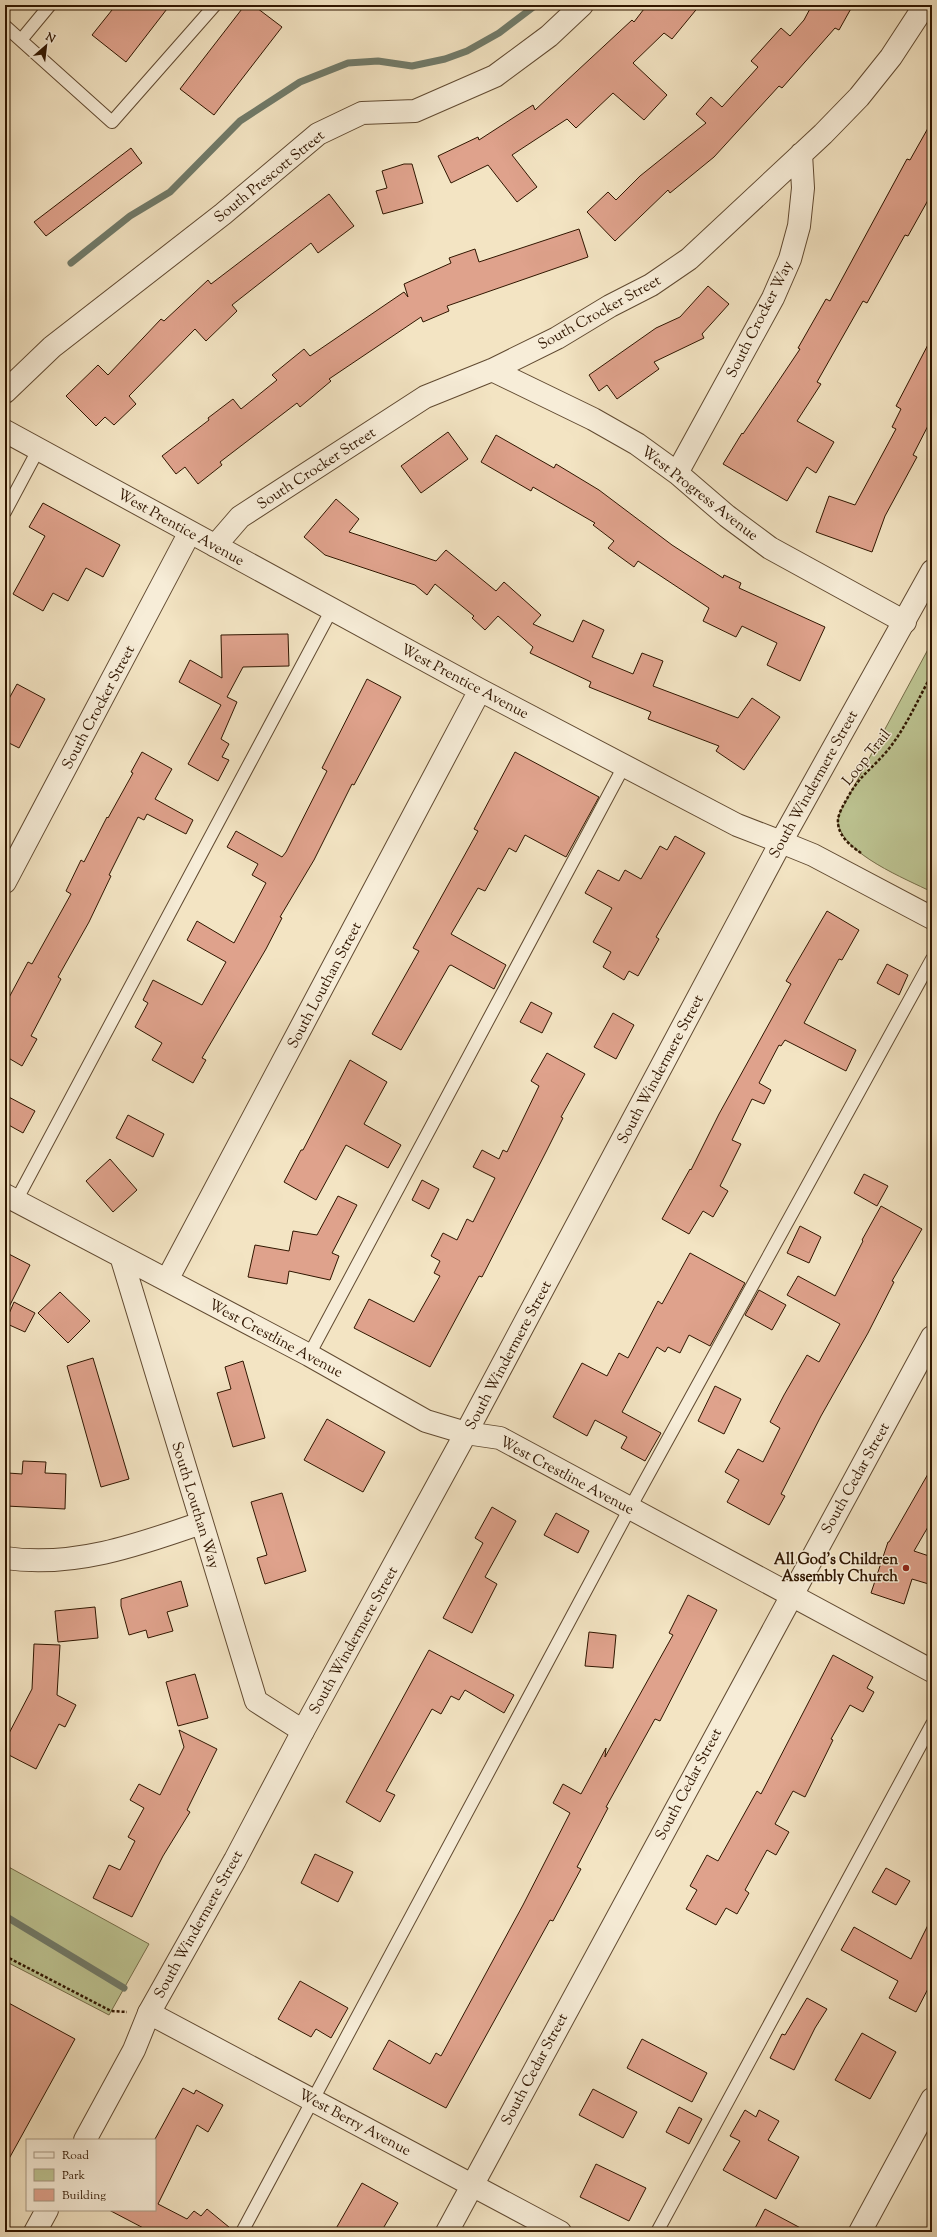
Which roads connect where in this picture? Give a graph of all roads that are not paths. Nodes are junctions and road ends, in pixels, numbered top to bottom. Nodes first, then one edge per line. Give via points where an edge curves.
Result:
1 (50, 5) edge
2 (215, 5) edge
3 (582, 5) edge
4 (925, 5) edge
5 (5, 26) edge
6 (21, 40) junction
7 (802, 154) junction
8 (492, 370) junction
9 (5, 392) edge
10 (5, 431) edge
11 (38, 450) junction
12 (677, 473) junction
13 (5, 512) edge
14 (190, 532) junction
15 (215, 546) junction
16 (932, 571) edge
17 (332, 609) junction
18 (904, 622) junction
19 (480, 690) junction
20 (624, 766) junction
21 (781, 842) junction
22 (5, 882) edge
23 (932, 918) edge
24 (932, 959) edge
25 (10, 1198) edge
26 (121, 1256) junction
27 (167, 1280) junction
28 (932, 1337) edge
29 (309, 1355) junction
30 (466, 1433) junction
31 (630, 1508) junction
32 (201, 1523) junction
33 (5, 1558) edge
34 (790, 1596) junction
35 (932, 1671) edge
36 (932, 1724) edge
37 (303, 1731) junction
38 (149, 2013) junction
39 (932, 2099) edge
40 (314, 2100) junction
41 (927, 2120) edge
42 (87, 2139) edge
43 (472, 2185) junction
44 (46, 2211) edge
45 (35, 2232) edge
46 (242, 2232) edge
47 (447, 2232) edge
48 (560, 2232) edge
49 (657, 2232) edge
50 (860, 2232) edge

1 - 6 lane
2 - 6 lane via 112,122
3 - 9 street, South Prescott Street via 549,36 495,76 415,111 362,113 318,134 222,214 58,342
4 - 7 street, South Crocker Street via 891,57 859,97
5 - 6 lane
7 - 8 street, South Crocker Street via 689,259 651,285 557,338
7 - 12 street, South Crocker Way via 803,188 799,226 790,259 773,298
8 - 12 street, West Progress Avenue via 606,426
8 - 15 street, South Crocker Street via 425,397 240,517
10 - 11 street, West Prentice Avenue
11 - 13 lane
11 - 14 street, West Prentice Avenue
12 - 18 street, West Progress Avenue via 726,516 770,548
14 - 15 street, West Prentice Avenue
14 - 22 street, South Crocker Street
15 - 17 street, West Prentice Avenue
16 - 18 street, South Windermere Street
17 - 19 street, West Prentice Avenue
17 - 25 lane
18 - 21 street, South Windermere Street
19 - 20 street, West Prentice Avenue
19 - 27 street, South Louthan Street
20 - 21 street, West Prentice Avenue via 737,825
20 - 29 lane
21 - 23 street, West Prentice Avenue via 813,855
21 - 30 street, South Windermere Street
24 - 31 lane
25 - 26 street, West Crestline Avenue
26 - 27 street, West Crestline Avenue
26 - 32 street, South Louthan Way
27 - 29 street, West Crestline Avenue
28 - 34 street, South Cedar Street
29 - 30 street, West Crestline Avenue via 426,1421
30 - 31 street, West Crestline Avenue via 500,1438
30 - 37 street, South Windermere Street
31 - 34 street, West Crestline Avenue
31 - 40 lane
32 - 33 street via 125,1549 83,1558
32 - 37 street, South Louthan Way via 256,1701
34 - 35 street, West Crestline Avenue
34 - 43 street, South Cedar Street
36 - 49 lane
37 - 38 street, South Windermere Street
38 - 40 street, West Berry Avenue
38 - 42 street, South Windermere Street via 134,2050
39 - 41 street
40 - 43 street, West Berry Avenue
40 - 46 lane
41 - 50 street
43 - 47 street, South Cedar Street
43 - 48 street, West Berry Avenue
44 - 45 street

